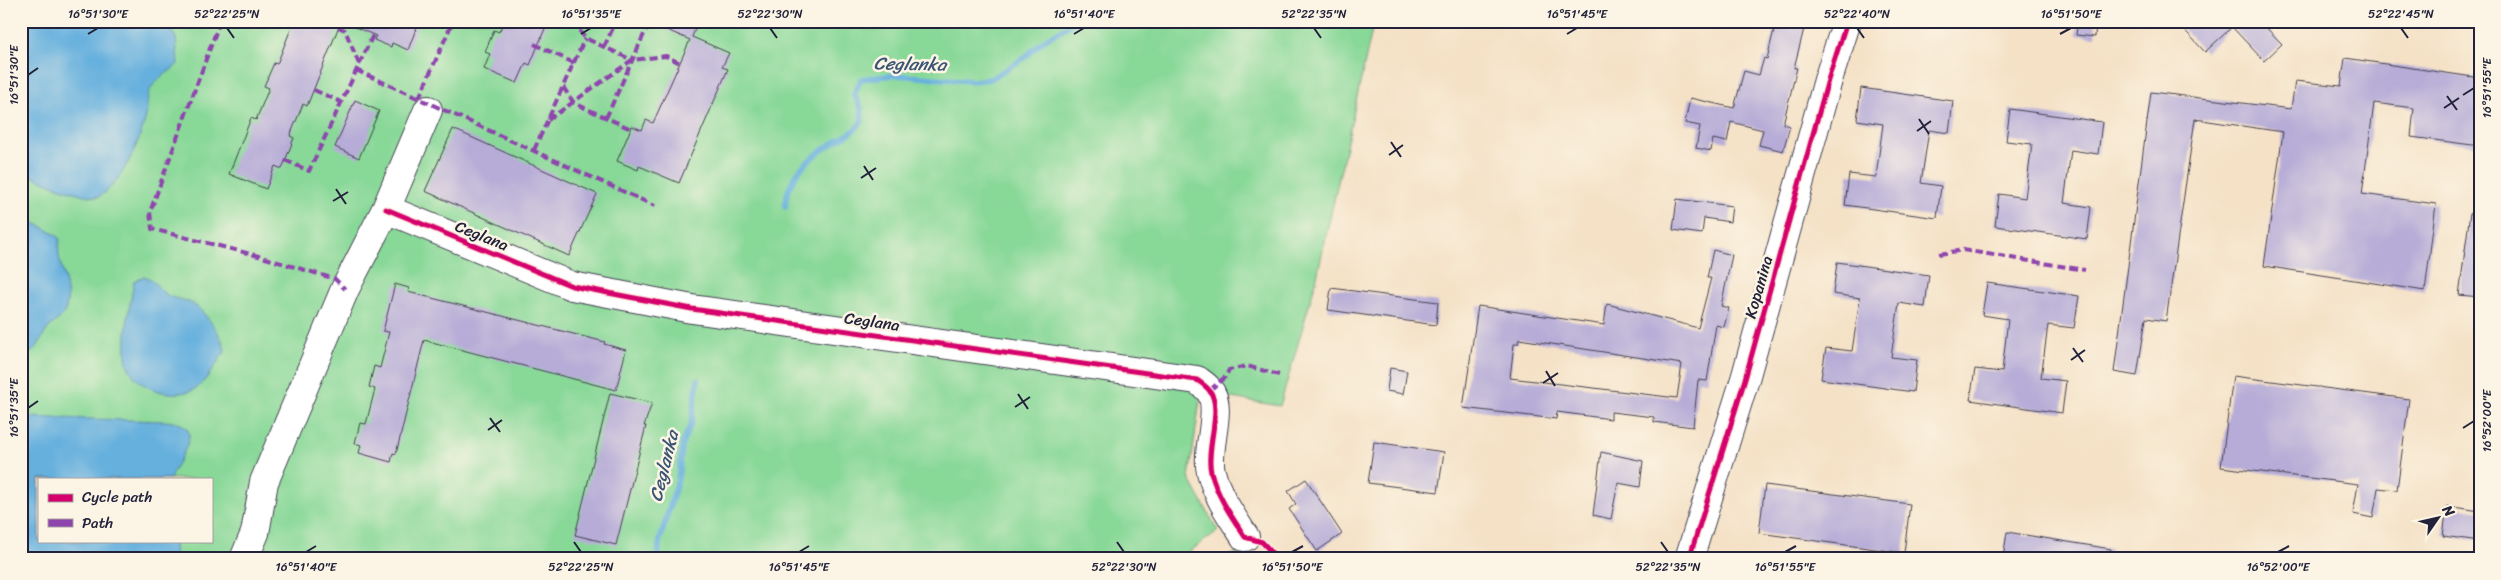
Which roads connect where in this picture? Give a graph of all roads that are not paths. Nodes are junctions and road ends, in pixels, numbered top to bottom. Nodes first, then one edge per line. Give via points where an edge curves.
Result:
1 (1847, 21) edge
2 (428, 110) dead end
3 (386, 209) junction
4 (1244, 537) dead end
5 (244, 559) edge
6 (1689, 559) edge

1 - 6 street, Kopanina via 1745,379
2 - 3 street
3 - 4 street, Ceglana via 572,286 692,309 1197,380 1210,390 1216,409 1210,441 1210,471 1222,500
3 - 5 street via 345,289 264,482 254,533

